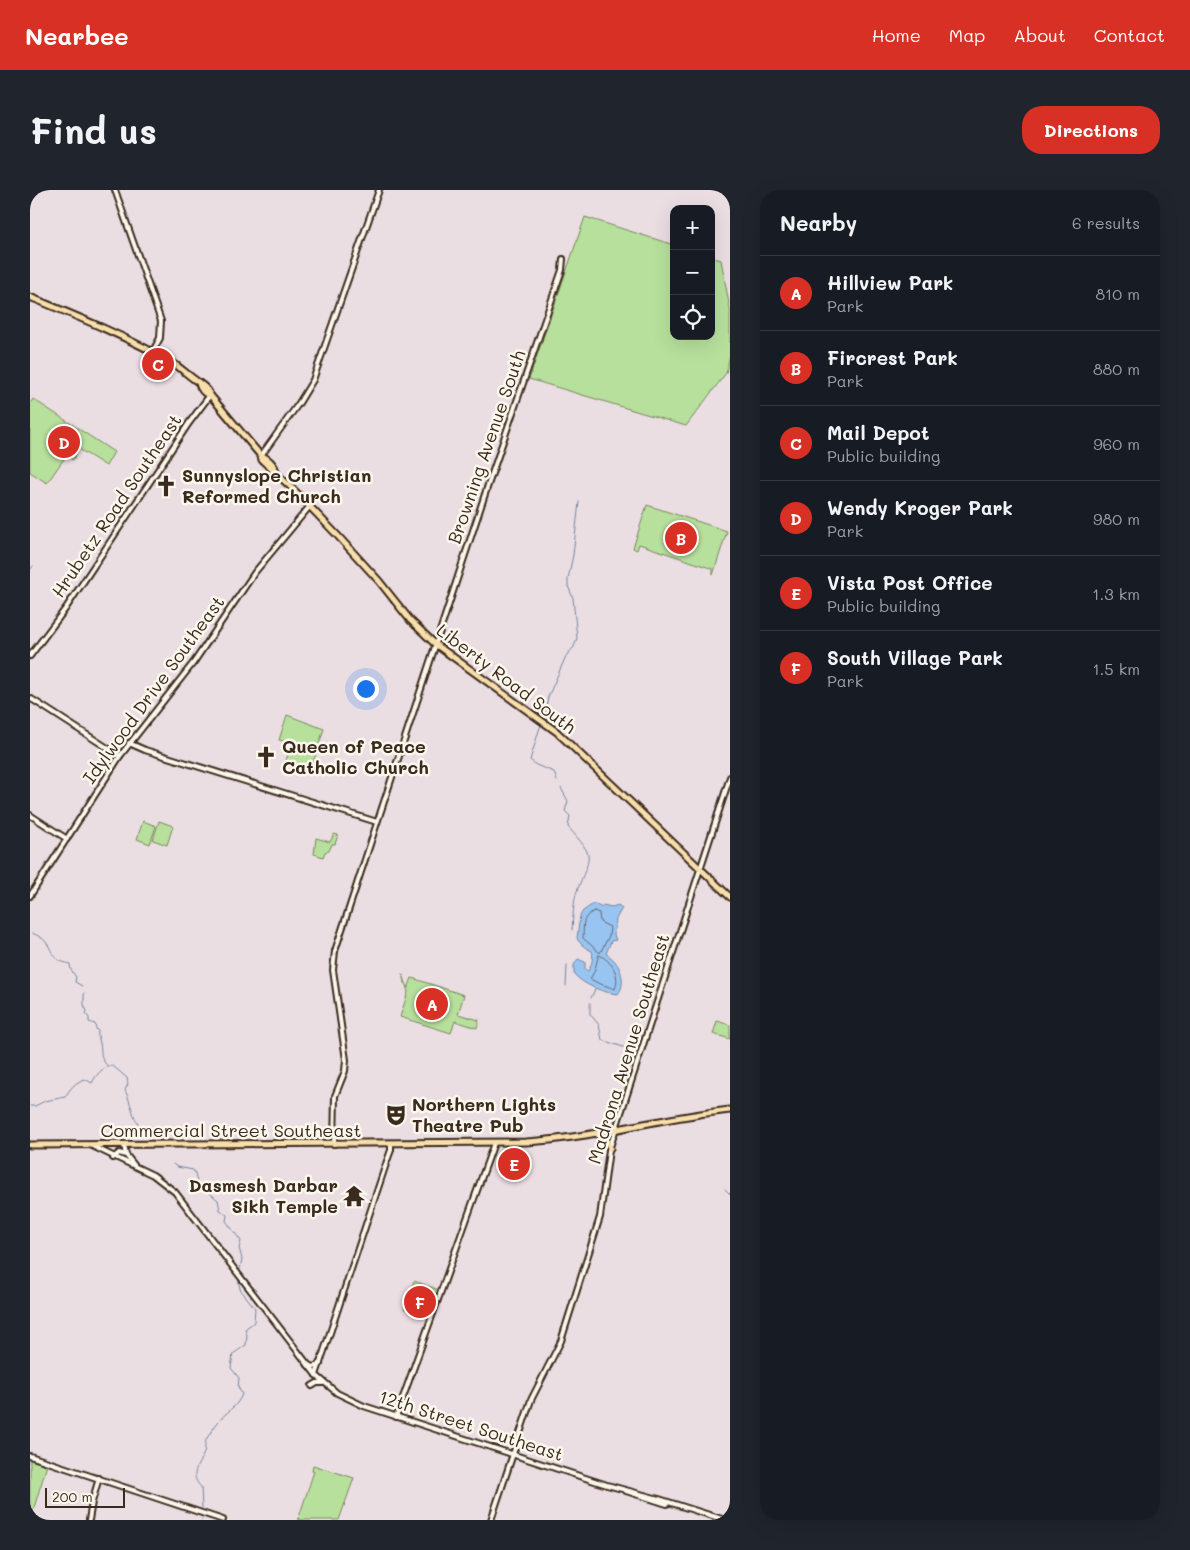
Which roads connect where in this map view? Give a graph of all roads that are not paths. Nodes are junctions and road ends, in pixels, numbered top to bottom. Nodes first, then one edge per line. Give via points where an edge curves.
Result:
1 (115, 190) edge
2 (379, 190) edge
3 (563, 259) dead end
4 (30, 297) edge
5 (152, 353) junction
6 (210, 395) junction
7 (261, 456) junction
8 (310, 506) junction
9 (435, 644) junction
10 (30, 656) edge
11 (30, 698) edge
12 (129, 743) junction
13 (120, 756) junction
14 (730, 777) edge
15 (30, 815) edge
16 (377, 822) junction
17 (67, 839) junction
18 (700, 869) junction
19 (30, 896) edge
20 (730, 897) edge
21 (730, 1110) edge
22 (615, 1130) junction
23 (597, 1133) junction
24 (30, 1143) edge
25 (391, 1143) junction
26 (494, 1143) junction
27 (334, 1144) junction
28 (90, 1145) junction
29 (124, 1145) junction
30 (610, 1148) junction
31 (126, 1155) junction
32 (113, 1158) junction
33 (134, 1165) junction
34 (307, 1364) junction
35 (320, 1364) junction
36 (316, 1375) junction
37 (323, 1383) junction
38 (312, 1386) dead end
39 (396, 1417) junction
40 (513, 1454) junction
41 (30, 1456) edge
42 (99, 1478) junction
43 (624, 1490) junction
44 (89, 1520) edge
45 (223, 1520) edge
46 (491, 1520) edge
47 (716, 1520) edge
48 (725, 1520) edge

1 - 5 street via 161,321 160,338
2 - 7 street via 313,380
3 - 9 street, Browning Avenue South via 562,270
4 - 5 main road, Liberty Road South
5 - 6 main road, Liberty Road South via 175,364
6 - 7 main road, Liberty Road South
6 - 10 street, Hrubetz Road Southeast
7 - 8 main road, Liberty Road South
8 - 9 main road, Liberty Road South
8 - 12 street, Idylwood Drive Southeast via 255,572 196,659
9 - 16 street, Browning Avenue South
9 - 18 main road, Liberty Road South via 557,732
11 - 13 street
12 - 13 street, Idylwood Drive Southeast
12 - 16 street
13 - 17 street, Idylwood Drive Southeast
14 - 18 street, Madrona Avenue Southeast
15 - 17 street
16 - 27 street, Browning Avenue South via 334,956 333,970 346,1060 335,1096
17 - 19 street, Idylwood Drive Southeast
18 - 20 main road, Liberty Road South
18 - 22 street, Madrona Avenue Southeast
21 - 22 main road, Commercial Street Southeast
22 - 23 main road, Commercial Street Southeast
22 - 30 street, Madrona Avenue Southeast
23 - 26 main road, Commercial Street Southeast
23 - 30 main road
24 - 28 main road, Commercial Street Southeast
25 - 26 main road, Commercial Street Southeast
25 - 27 main road, Commercial Street Southeast
25 - 35 street
26 - 39 street
27 - 29 main road, Commercial Street Southeast
28 - 29 main road, Commercial Street Southeast
28 - 32 street
29 - 31 street
30 - 40 street, Madrona Avenue Southeast via 603,1201 591,1248 560,1345 533,1396
31 - 32 street via 119,1154
31 - 33 street
32 - 33 street
33 - 34 street, 12th Street Southeast via 158,1178 177,1194
34 - 35 street via 313,1367
34 - 36 street, 12th Street Southeast
35 - 36 street
36 - 37 street, 12th Street Southeast
37 - 38 street
37 - 39 street, 12th Street Southeast via 349,1400
39 - 40 street, 12th Street Southeast
40 - 43 street, 12th Street Southeast
40 - 46 street, Madrona Avenue Southeast
41 - 42 street
42 - 44 street
42 - 45 street
43 - 47 street, 12th Street Southeast
43 - 48 street, 12th Street Southeast

